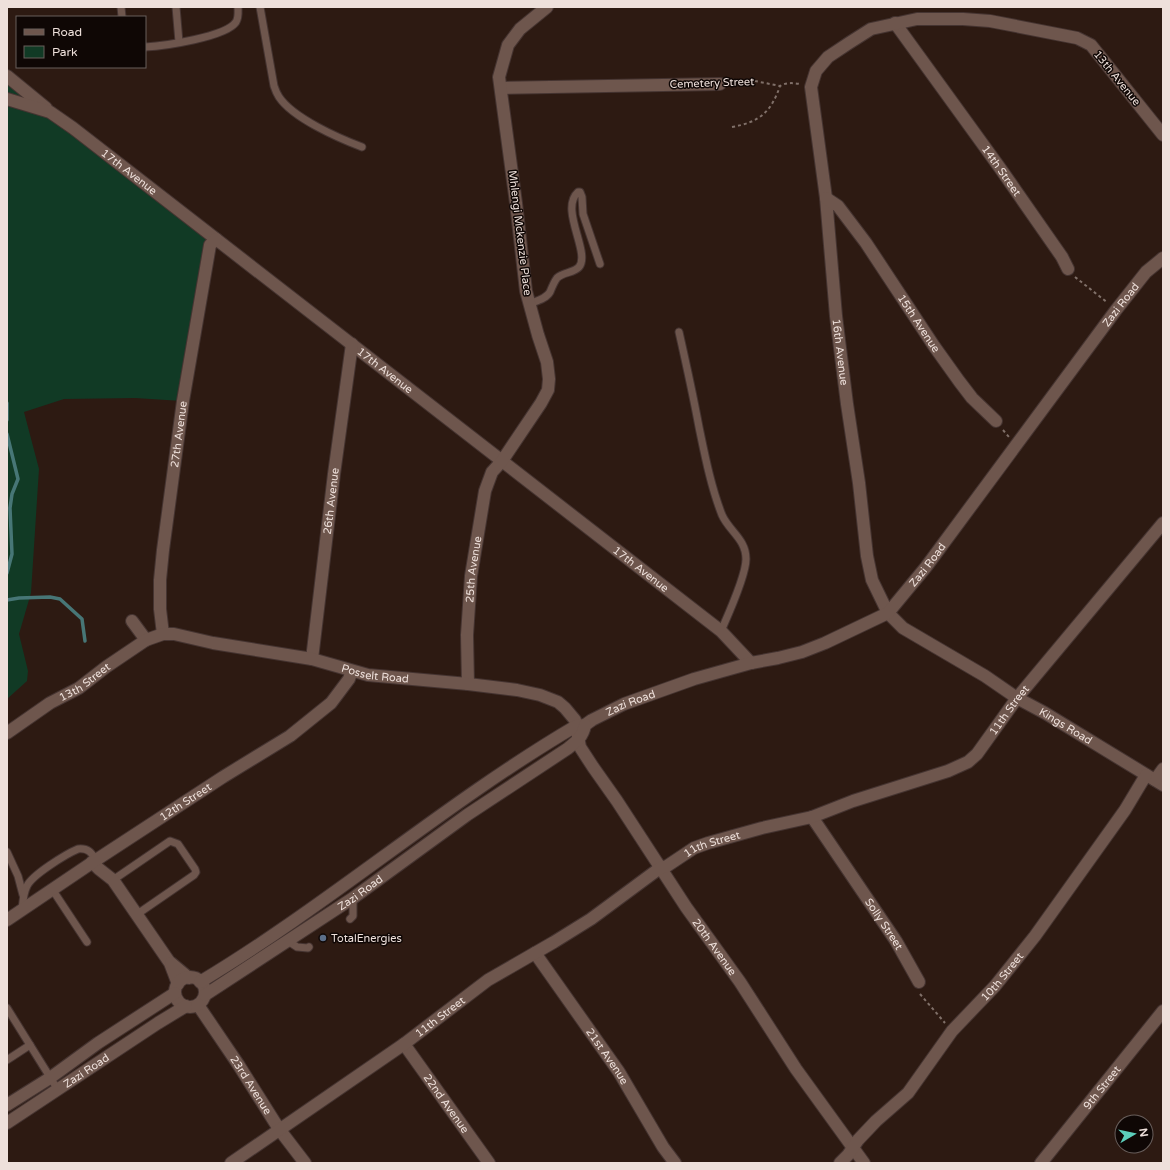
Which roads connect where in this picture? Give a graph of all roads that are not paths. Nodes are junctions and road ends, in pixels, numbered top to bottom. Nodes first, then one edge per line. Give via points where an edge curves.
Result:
1 (176, 7) edge
2 (238, 7) edge
3 (260, 7) edge
4 (547, 7) edge
5 (894, 23) junction
6 (179, 42) junction
7 (146, 47) edge
8 (7, 76) edge
9 (720, 84) road end
10 (501, 88) junction
11 (7, 98) edge
12 (50, 112) junction
13 (1163, 135) edge
14 (362, 147) dead end
15 (826, 198) junction
16 (216, 239) junction
17 (1163, 258) edge
18 (600, 264) dead end
19 (1068, 269) road end
20 (529, 304) junction
21 (679, 332) dead end
22 (352, 344) junction
23 (996, 421) road end
24 (502, 461) junction
25 (1163, 523) edge
26 (888, 613) junction
27 (132, 621) dead end
28 (721, 631) junction
29 (163, 634) junction
30 (146, 640) junction
31 (312, 659) junction
32 (751, 663) junction
33 (352, 671) junction
34 (468, 684) junction
35 (1017, 698) junction
36 (580, 725) junction
37 (7, 733) edge
38 (578, 741) junction
39 (1163, 769) edge
40 (1154, 780) edge
41 (812, 816) junction
42 (7, 852) edge
43 (94, 861) junction
44 (660, 868) junction
45 (113, 880) junction
46 (52, 889) junction
47 (23, 896) junction
48 (353, 898) junction
49 (22, 910) junction
50 (136, 915) junction
51 (350, 919) dead end
52 (7, 920) edge
53 (288, 941) junction
54 (87, 942) dead end
55 (309, 947) dead end
56 (535, 953) junction
57 (170, 963) junction
58 (195, 980) junction
59 (919, 982) road end
60 (177, 988) junction
61 (201, 1000) junction
62 (186, 1006) junction
63 (7, 1008) edge
64 (1163, 1011) edge
65 (404, 1044) junction
66 (30, 1045) junction
67 (7, 1060) edge
68 (50, 1078) junction
69 (58, 1090) junction
70 (7, 1105) edge
71 (7, 1123) edge
72 (279, 1129) junction
73 (853, 1148) junction
74 (231, 1163) edge
75 (306, 1163) edge
76 (489, 1163) edge
77 (675, 1163) edge
78 (840, 1163) edge
79 (864, 1163) edge
80 (1041, 1163) edge

1 - 6 lane
2 - 6 lane via 239,15 229,28 214,35
3 - 14 lane via 274,86 279,97 292,111 315,125
4 - 10 street, Mhlengi Mckenzie Place via 520,29 508,45 499,76
5 - 13 street, 13th Avenue via 918,19 963,19 1077,38 1091,46
5 - 15 street, 16th Avenue via 871,29 828,57 816,71 810,87
5 - 19 street, 14th Street via 1000,168
6 - 7 lane
8 - 12 street
9 - 10 street, Cemetery Street
10 - 20 street, Mhlengi Mckenzie Place
11 - 12 street, 17th Avenue
12 - 16 street, 17th Avenue
15 - 23 street, 15th Avenue via 838,206 866,243 959,381 972,398
15 - 26 street, 16th Avenue via 837,324 867,556 872,580
16 - 22 street, 17th Avenue
16 - 29 street, 27th Avenue via 210,245 184,393 160,580
17 - 26 street, Zazi Road via 1146,272 1116,310 926,567
18 - 20 lane via 583,214 582,195 578,192 572,210 582,255 581,263 577,268 556,279 548,295
20 - 24 street, Mhlengi Mckenzie Place via 547,362 548,390
21 - 28 lane via 714,489 722,514 739,537 746,558 741,580
22 - 24 street, 17th Avenue
22 - 31 street, 26th Avenue
24 - 28 street, 17th Avenue
24 - 34 street, 25th Avenue via 492,472 485,491 471,576 467,635
25 - 35 street, 11th Street
26 - 32 street, Zazi Road via 802,652
26 - 35 street, Kings Road via 903,628 985,676
27 - 30 street
28 - 32 street, 17th Avenue
29 - 30 street, 13th Street
29 - 31 street, Posselt Road
30 - 37 street, 13th Street via 79,688 50,703
31 - 33 street, Posselt Road
32 - 36 street, Zazi Road via 643,696
33 - 34 street, Posselt Road via 368,675
33 - 43 street, 12th Street via 331,703 290,736
34 - 36 street, Posselt Road via 517,690 548,698 566,708
35 - 40 street, Kings Road
35 - 41 street, 11th Street via 977,754 968,762
36 - 38 street, 20th Avenue
36 - 58 street, Zazi Road via 460,802 302,916
38 - 44 street, 20th Avenue
38 - 48 street, Zazi Road via 468,815
39 - 40 street, 10th Street
40 - 73 street, 10th Street via 1125,810 1035,936 994,986 952,1031 908,1092 876,1121
41 - 44 street, 11th Street via 694,848
41 - 59 street, Solly Street via 896,941
42 - 47 lane via 18,876
43 - 45 street
43 - 46 street, 12th Street
43 - 47 lane via 90,851 86,849 73,851 35,876 29,882
44 - 56 street, 11th Street via 591,919
44 - 73 street, 20th Avenue via 740,982 838,1130
45 - 50 street
45 - 50 lane via 170,841 178,844 195,869 194,875
46 - 49 street, 12th Street
46 - 54 lane
47 - 49 lane
48 - 51 lane
48 - 53 street, Zazi Road
49 - 52 street, 12th Street
50 - 57 street
53 - 55 lane via 300,948
53 - 61 street, Zazi Road
56 - 65 street, 11th Street via 488,980
56 - 77 street, 21st Avenue via 619,1072
57 - 58 street
57 - 60 street
58 - 60 street via 185,978
58 - 61 street via 204,988
60 - 62 street via 178,1000
60 - 68 street, Zazi Road
61 - 62 street via 190,1007
61 - 72 street, 23rd Avenue
62 - 69 street, Zazi Road
63 - 66 lane
64 - 80 street, 9th Street
65 - 72 street, 11th Street
65 - 76 street, 22nd Avenue
66 - 67 lane
66 - 68 lane
68 - 69 lane
68 - 70 street, Zazi Road
69 - 71 street, Zazi Road
72 - 74 street, 11th Street
72 - 75 street, 23rd Avenue
73 - 78 street, 10th Street
73 - 79 street, 20th Avenue

